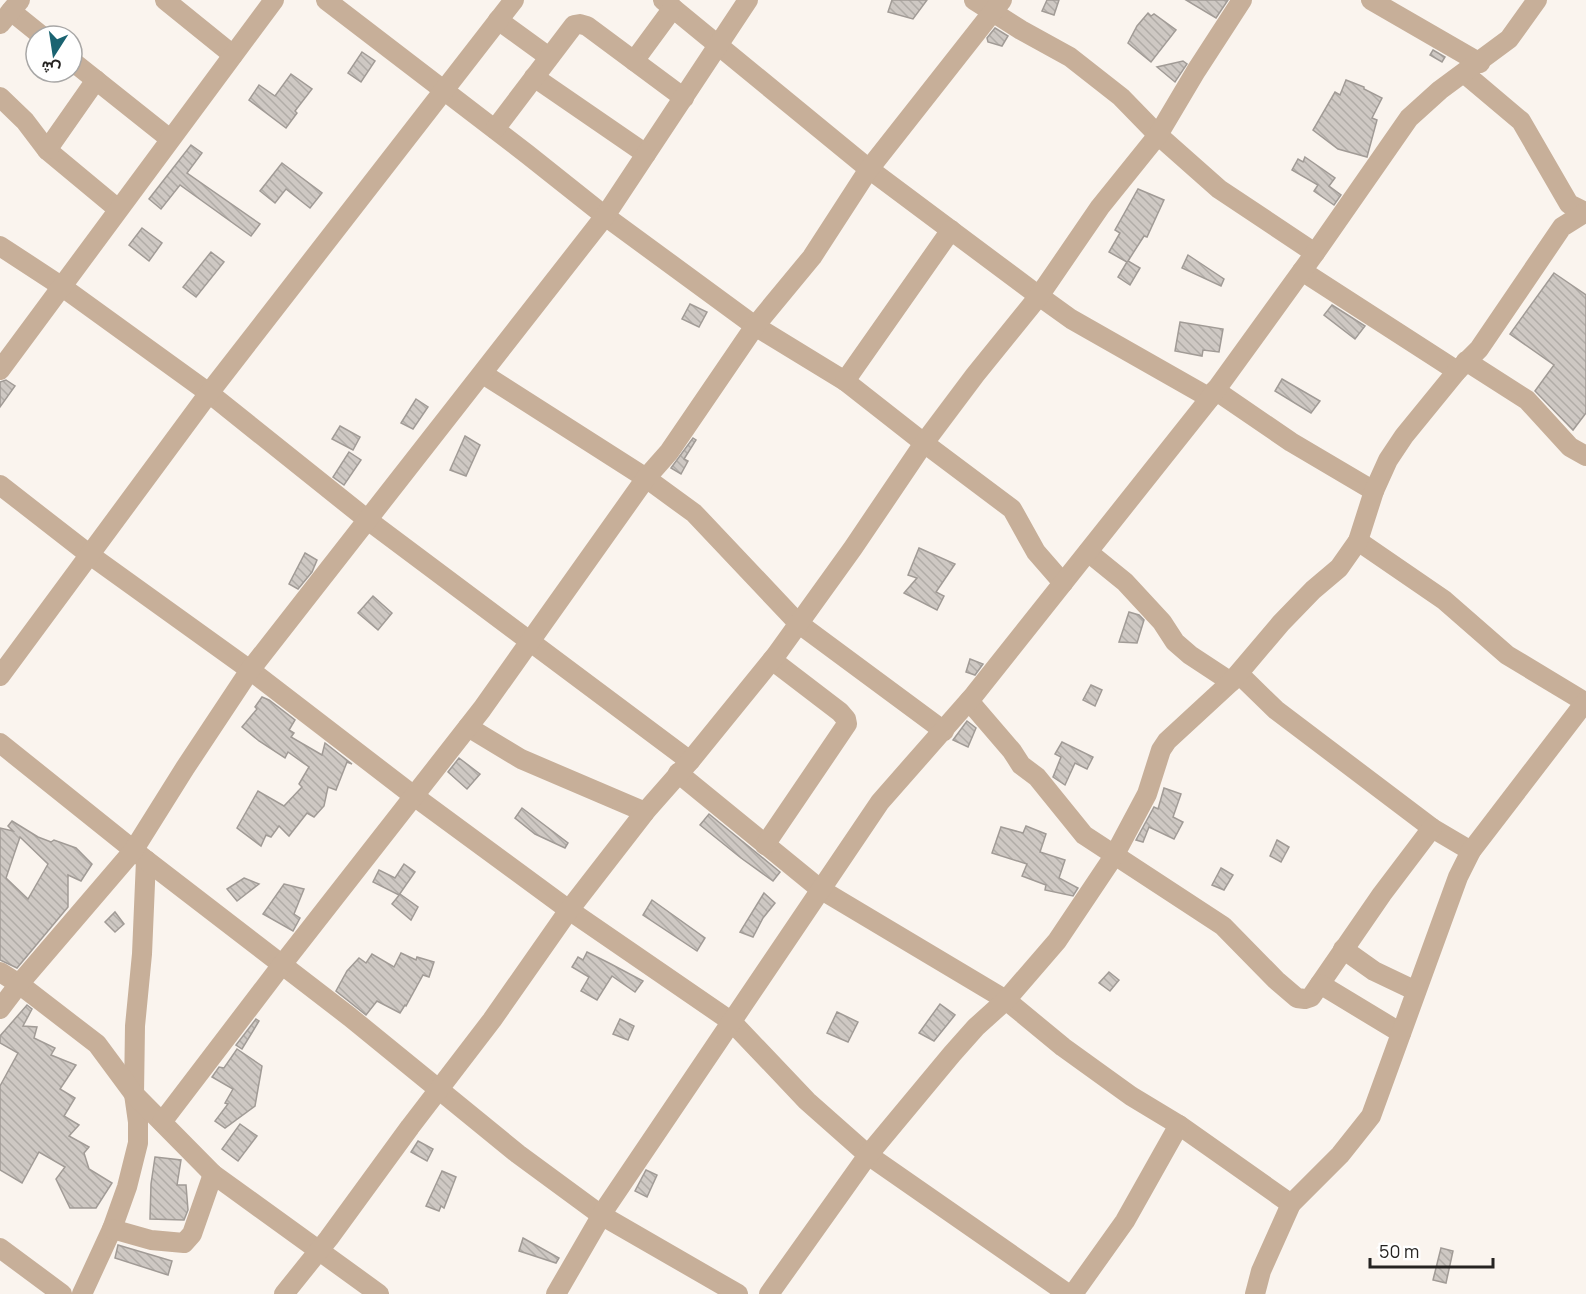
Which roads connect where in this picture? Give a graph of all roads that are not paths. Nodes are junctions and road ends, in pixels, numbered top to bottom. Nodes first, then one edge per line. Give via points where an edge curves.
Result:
1 (165, 0) edge
2 (274, 0) edge
3 (326, 0) edge
4 (514, 0) edge
5 (748, 0) edge
6 (974, 0) edge
7 (1242, 0) edge
8 (1371, 0) edge
9 (1537, 0) edge
10 (668, 4) edge
11 (997, 6) edge
12 (10, 12) edge
13 (498, 20) junction
14 (26, 24) edge
15 (719, 45) junction
16 (233, 56) junction
17 (549, 57) junction
18 (634, 61) junction
19 (1472, 68) junction
20 (84, 70) edge
21 (534, 77) junction
22 (96, 80) junction
23 (444, 90) junction
24 (0, 97) edge
25 (684, 98) junction
26 (495, 129) junction
27 (1158, 135) junction
28 (170, 139) junction
29 (47, 150) junction
30 (646, 154) junction
31 (869, 170) junction
32 (118, 209) junction
33 (1586, 212) edge
34 (605, 216) junction
35 (951, 230) junction
36 (0, 246) edge
37 (1315, 253) junction
38 (1302, 271) junction
39 (61, 286) junction
40 (1039, 296) junction
41 (755, 326) junction
42 (1462, 366) junction
43 (0, 370) edge
44 (483, 375) junction
45 (845, 381) junction
46 (208, 393) junction
47 (1213, 394) junction
48 (924, 443) junction
49 (1586, 456) edge
50 (645, 478) junction
51 (0, 485) edge
52 (1374, 491) junction
53 (369, 521) junction
54 (1358, 541) junction
55 (1088, 552) junction
56 (90, 555) junction
57 (1063, 583) junction
58 (798, 623) junction
59 (531, 643) junction
60 (772, 660) junction
61 (250, 670) junction
62 (0, 676) edge
63 (1235, 678) junction
64 (969, 701) junction
65 (1586, 701) edge
66 (468, 727) junction
67 (944, 731) junction
68 (0, 743) edge
69 (684, 767) junction
70 (414, 796) junction
71 (645, 812) junction
72 (1432, 828) junction
73 (765, 845) junction
74 (1471, 851) junction
75 (139, 855) junction
76 (1114, 856) junction
77 (820, 890) junction
78 (569, 910) junction
79 (1343, 950) junction
80 (281, 966) junction
81 (0, 972) edge
82 (19, 984) junction
83 (1320, 984) junction
84 (1416, 991) junction
85 (1006, 1000) junction
86 (0, 1009) edge
87 (732, 1022) junction
88 (1401, 1033) junction
89 (440, 1090) junction
90 (134, 1094) junction
91 (162, 1122) junction
92 (1179, 1125) junction
93 (868, 1155) junction
94 (213, 1174) junction
95 (1291, 1204) junction
96 (601, 1215) junction
97 (112, 1229) junction
98 (0, 1248) edge
99 (319, 1250) junction
100 (62, 1294) edge
101 (82, 1294) edge
102 (284, 1294) edge
103 (379, 1294) edge
104 (556, 1294) edge
105 (738, 1294) edge
106 (769, 1294) edge
107 (1068, 1294) edge
108 (1073, 1294) edge
109 (1255, 1294) edge

1 - 16 street
2 - 16 street
3 - 23 street
4 - 13 street
5 - 15 street
6 - 11 street
7 - 27 street
8 - 19 street
9 - 19 street via 1509,39
10 - 15 street
10 - 18 street
11 - 27 street via 1121,97
11 - 31 street
12 - 14 street
13 - 17 street
13 - 23 street
15 - 25 street
15 - 31 street
16 - 28 street
17 - 18 street via 573,25 580,24
17 - 21 street
18 - 25 street
19 - 33 street via 1521,121 1569,204
19 - 37 street via 1409,118
20 - 22 street
21 - 26 street
21 - 30 street
22 - 28 street
22 - 29 street
23 - 26 street
23 - 46 street
24 - 29 street
25 - 30 street
26 - 34 street
27 - 37 street via 1228,195
27 - 40 street via 1100,207
28 - 32 street
29 - 32 street
30 - 34 street
31 - 35 street
31 - 41 street via 812,257
32 - 39 street
33 - 42 street via 1562,227 1479,349
34 - 41 street
34 - 44 street
35 - 40 street
35 - 45 street
36 - 39 street
37 - 38 street
38 - 42 street
38 - 47 street
39 - 43 street
39 - 46 street
40 - 47 street via 1071,319
40 - 48 street
41 - 45 street
41 - 50 street via 669,452
42 - 49 street via 1527,400 1570,447
42 - 52 street via 1404,436
44 - 50 street
44 - 53 street
45 - 48 street
46 - 53 street
46 - 56 street
47 - 52 street
47 - 55 street
48 - 57 street via 1012,509 1036,552
48 - 58 street
50 - 58 street via 704,521
50 - 59 street
51 - 56 street
52 - 54 street
53 - 59 street
53 - 61 street
54 - 63 street via 1339,568 1281,623
54 - 65 street via 1444,600 1507,655
55 - 57 street
55 - 63 street via 1125,582 1190,655
56 - 61 street
56 - 62 street
57 - 64 street
58 - 60 street
58 - 67 street
59 - 66 street
59 - 69 street
60 - 69 street
60 - 73 street via 840,712 847,724
61 - 70 street
61 - 75 street via 185,768
63 - 72 street
63 - 76 street via 1167,741 1147,794
64 - 67 street
64 - 76 street via 1084,835
65 - 74 street
66 - 70 street
66 - 71 street via 521,759
67 - 77 street via 880,802
68 - 75 street
69 - 71 street
69 - 73 street
70 - 78 street
70 - 80 street
71 - 78 street
72 - 74 street
72 - 79 street
73 - 77 street
74 - 84 street
75 - 80 street
75 - 82 street
75 - 90 street via 141,954
76 - 83 street via 1223,926 1297,998 1311,996
76 - 85 street via 1057,941
77 - 85 street
77 - 87 street
78 - 87 street
78 - 89 street
79 - 83 street
79 - 84 street via 1374,971
80 - 89 street
80 - 91 street
81 - 82 street
82 - 86 street
82 - 90 street via 97,1044
83 - 88 street
84 - 88 street
85 - 92 street via 1063,1047
85 - 93 street via 952,1054
87 - 93 street via 807,1101
87 - 96 street
88 - 95 street via 1371,1116 1340,1155
89 - 96 street
89 - 99 street
90 - 91 street
90 - 97 street via 138,1143
91 - 94 street
92 - 95 street
92 - 108 street via 1125,1221
93 - 106 street
93 - 107 street
94 - 97 street via 192,1234 184,1243 151,1240
94 - 99 street
95 - 109 street
96 - 104 street
96 - 105 street
97 - 101 street
98 - 100 street
99 - 102 street
99 - 103 street

